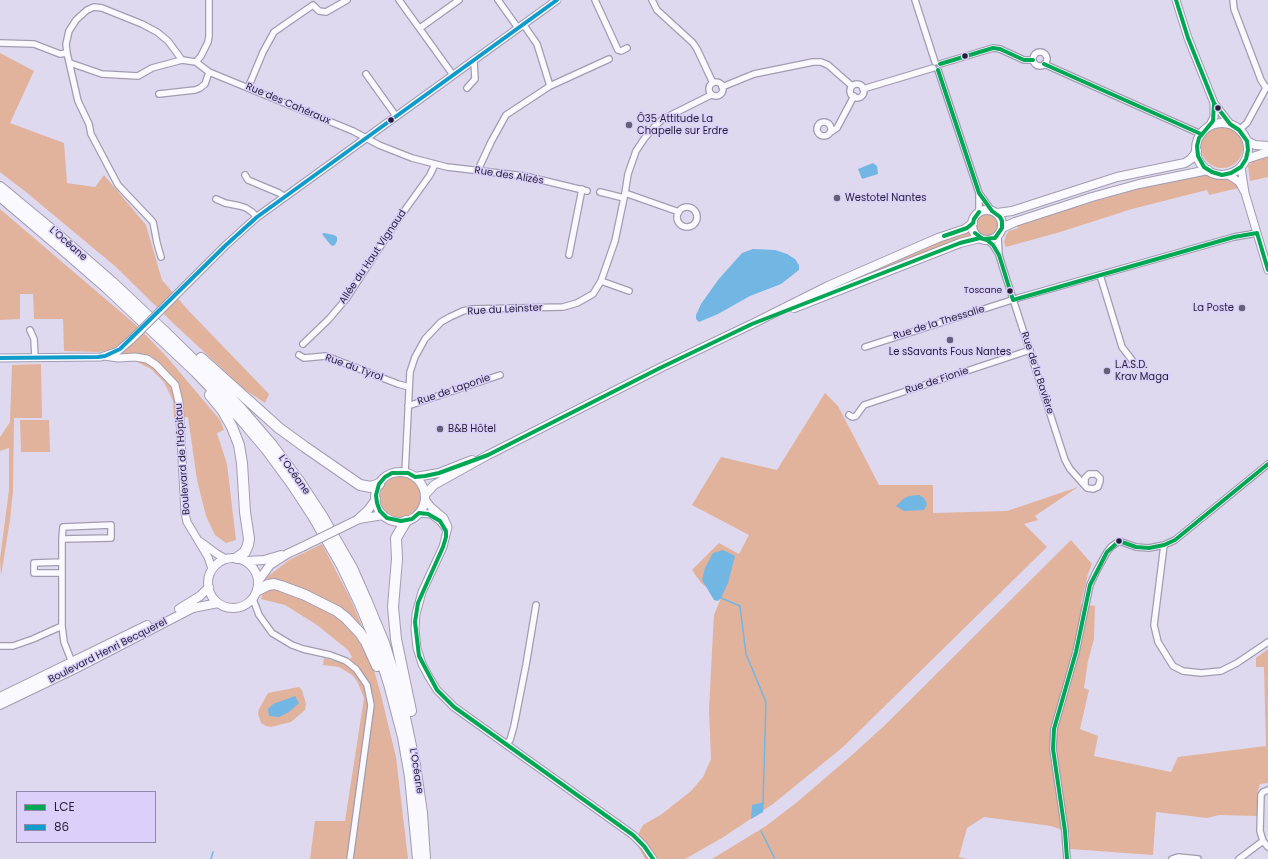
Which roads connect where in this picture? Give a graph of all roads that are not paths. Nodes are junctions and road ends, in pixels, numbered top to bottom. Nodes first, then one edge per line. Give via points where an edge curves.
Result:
1 (95, 0) edge
2 (209, 0) edge
3 (347, 0) edge
4 (400, 0) edge
5 (460, 0) edge
6 (498, 0) edge
7 (557, 0) edge
8 (595, 0) edge
9 (652, 0) edge
10 (915, 0) edge
11 (1176, 0) edge
12 (1233, 0) edge
13 (94, 7) junction
14 (521, 26) junction
15 (420, 28) junction
16 (0, 43) edge
17 (627, 48) dead end
18 (67, 54) junction
19 (609, 59) dead end
20 (182, 60) junction
21 (1033, 60) junction
22 (474, 61) junction
23 (196, 62) junction
24 (70, 63) junction
25 (1044, 64) junction
26 (937, 66) junction
27 (209, 72) junction
28 (366, 74) dead end
29 (453, 75) junction
30 (713, 83) junction
31 (550, 86) junction
32 (852, 86) junction
33 (722, 87) junction
34 (248, 88) junction
35 (467, 88) dead end
36 (1267, 88) edge
37 (863, 89) junction
38 (159, 94) dead end
39 (711, 95) junction
40 (854, 96) junction
41 (1214, 103) junction
42 (396, 116) junction
43 (840, 122) junction
44 (830, 124) junction
45 (1230, 124) junction
46 (1209, 127) junction
47 (1239, 130) junction
48 (831, 132) junction
49 (1201, 134) junction
50 (366, 138) junction
51 (1247, 141) junction
52 (1268, 146) edge
53 (1197, 151) junction
54 (1268, 152) edge
55 (1246, 159) junction
56 (435, 164) junction
57 (1241, 167) junction
58 (478, 170) junction
59 (1208, 170) junction
60 (1228, 174) junction
61 (245, 175) dead end
62 (0, 187) edge
63 (600, 192) dead end
64 (979, 193) junction
65 (1245, 193) junction
66 (625, 195) junction
67 (0, 196) edge
68 (285, 197) junction
69 (216, 199) dead end
70 (679, 212) dead end
71 (979, 212) junction
72 (994, 212) junction
73 (257, 217) junction
74 (973, 223) junction
75 (1000, 232) junction
76 (1257, 233) junction
77 (984, 239) junction
78 (569, 255) dead end
79 (999, 255) junction
80 (161, 257) dead end
81 (1268, 270) edge
82 (1100, 275) junction
83 (601, 281) junction
84 (629, 291) dead end
85 (1014, 300) junction
86 (752, 324) junction
87 (30, 330) dead end
88 (166, 332) junction
89 (303, 344) dead end
90 (122, 347) junction
91 (865, 347) dead end
92 (1030, 350) junction
93 (299, 355) dead end
94 (104, 356) junction
95 (135, 356) junction
96 (35, 357) junction
97 (0, 358) edge
98 (126, 358) junction
99 (1132, 360) dead end
100 (187, 363) junction
101 (500, 374) dead end
102 (409, 387) junction
103 (408, 406) junction
104 (849, 415) dead end
105 (488, 454) junction
106 (1268, 464) edge
107 (405, 472) junction
108 (416, 477) junction
109 (380, 484) junction
110 (1085, 485) dead end
111 (425, 497) junction
112 (376, 499) junction
113 (419, 513) junction
114 (383, 515) junction
115 (357, 520) junction
116 (406, 521) junction
117 (194, 535) junction
118 (446, 537) junction
119 (62, 539) junction
120 (1164, 545) junction
121 (287, 554) junction
122 (226, 559) junction
123 (242, 560) junction
124 (62, 562) junction
125 (212, 569) junction
126 (62, 573) junction
127 (209, 587) junction
128 (256, 590) junction
129 (218, 603) junction
130 (536, 605) dead end
131 (62, 626) junction
132 (1268, 642) edge
133 (0, 646) edge
134 (74, 665) junction
135 (0, 697) edge
136 (0, 706) edge
137 (398, 717) junction
138 (506, 745) junction
139 (416, 765) junction
140 (1265, 791) edge
141 (1263, 841) junction
142 (1268, 847) edge
143 (350, 859) edge
144 (418, 859) edge
145 (425, 859) edge
146 (653, 859) edge
147 (1067, 859) edge
148 (1072, 859) edge
149 (1172, 859) edge
150 (1198, 859) edge
151 (1239, 859) edge

1 - 13 street
2 - 23 street via 210,36
3 - 34 street via 326,12 319,11 313,5 274,32 265,46
4 - 15 street
5 - 15 street
6 - 14 street
7 - 14 street
8 - 17 street via 618,50
9 - 30 street via 657,10 697,48
10 - 26 street
11 - 41 street
12 - 36 street via 1234,9 1261,80
13 - 18 street via 76,20 69,31
13 - 20 street via 135,21 157,32 168,41
14 - 22 street
14 - 31 street via 537,44
15 - 29 street
16 - 18 street via 34,44 60,54
18 - 24 street
19 - 31 street
20 - 23 street, Rue des Cahéraux
20 - 24 street via 152,68 138,76 102,74
21 - 25 street via 1037,65
21 - 25 street via 1034,54 1042,52 1047,58
21 - 26 street via 1024,60 993,48
22 - 29 street
22 - 35 street via 475,79
23 - 27 street, Rue des Cahéraux
24 - 80 street via 78,101 91,134 118,185 153,222
25 - 49 street
26 - 37 street
26 - 64 street
27 - 34 street, Rue des Cahéraux
27 - 38 street via 205,84 195,90
28 - 42 street
29 - 42 street
30 - 33 street via 718,83
30 - 39 street via 709,88
31 - 58 street via 506,115
32 - 33 street via 828,65 813,62 754,74
32 - 37 street via 859,84
32 - 40 street via 850,92
33 - 39 street via 720,94
34 - 50 street, Rue des Cahéraux
36 - 47 street via 1247,123
37 - 40 street via 862,95
39 - 66 street, Rue du Leinster via 672,113 655,126 636,151 628,174
40 - 43 street
41 - 45 street
41 - 46 street via 1213,121
42 - 50 street
43 - 44 street
43 - 48 street
44 - 48 street
44 - 48 street via 821,123 818,132 825,136
45 - 46 main road
45 - 47 main road
46 - 49 main road
47 - 51 main road
49 - 53 main road
50 - 56 street, Rue des Cahéraux via 412,158
50 - 68 street
51 - 52 main road
51 - 55 main road
53 - 59 main road via 1199,160
53 - 72 main road via 1185,163 1117,177 1012,211
54 - 55 main road
55 - 57 main road
56 - 58 street, Rue des Alizés
56 - 89 street, Allée du Haut Vignaud via 346,299
57 - 60 main road
57 - 65 street
58 - 78 street, Rue des Alizés via 525,176 584,190
59 - 60 main road via 1217,174
59 - 75 main road via 1138,184 1092,197 1015,222
60 - 65 street via 1239,182
61 - 68 street via 248,180 279,192
62 - 88 highway, L’Océane
63 - 66 street
64 - 71 street
64 - 72 street
65 - 76 street
66 - 70 street
66 - 83 street, Rue du Leinster via 615,241
67 - 100 highway, L’Océane via 107,288
68 - 73 street
69 - 73 street via 246,208
71 - 72 main road
71 - 74 main road
72 - 75 main road via 1002,221
73 - 90 street, bridge
74 - 77 main road via 975,233
74 - 86 main road via 828,286
75 - 77 main road via 995,238
75 - 79 street, Rue de la Bavière
76 - 81 street
76 - 82 street, Rue de la Thessalie via 1234,237
77 - 79 street, Rue de la Bavière via 993,245
77 - 86 main road via 960,242
79 - 85 street, Rue de la Bavière
82 - 85 street, Rue de la Thessalie
82 - 99 street via 1122,347
83 - 84 street
83 - 102 street, Rue du Leinster via 588,297 563,307 472,309 450,317 433,330 420,347 410,372
85 - 91 street, Rue de la Thessalie
85 - 92 street, Rue de la Bavière
86 - 105 main road
87 - 96 street via 34,339
88 - 109 highway via 173,333 268,419 306,447 360,485 371,487
88 - 139 highway, L’Océane via 227,394 272,445 337,540 384,643 400,694
90 - 94 street
90 - 95 street, Boulevard de l'Hôpitau
90 - 98 street
92 - 104 street, Rue de Fionie via 864,406 856,416
92 - 110 street, Rue de la Bavière via 1065,460
93 - 102 street, Rue du Tyrol via 304,358 326,356
94 - 96 street
94 - 98 street
95 - 98 street
95 - 117 street, Boulevard de l'Hôpitau via 151,361 175,384 179,402 185,513
96 - 97 street
100 - 123 highway via 191,374 223,411 239,445 249,539
100 - 137 highway, L’Océane via 266,450 317,522 342,566 368,624 383,663
101 - 103 street, Rue de Laponie
102 - 103 street, Rue du Leinster
103 - 107 street, Rue du Leinster
105 - 108 main road via 439,473
105 - 111 main road via 434,485
106 - 120 street via 1182,535
107 - 108 main road
107 - 109 main road via 388,475
108 - 111 main road via 423,486
109 - 112 main road via 376,491
111 - 113 main road
111 - 118 street via 431,507 446,521
112 - 114 main road
112 - 115 main road
113 - 116 main road
113 - 118 street via 428,514 440,521
114 - 115 main road
114 - 116 main road via 392,520
115 - 121 main road, bridge
116 - 139 highway via 396,538 393,607 396,638 418,752
117 - 122 street, Boulevard de l'Hôpitau
117 - 125 street, Boulevard de l'Hôpitau via 208,557
118 - 138 street via 418,602 415,629 419,656 429,677 446,700
119 - 119 street via 111,538 111,525 63,527
119 - 124 street
120 - 132 street via 1154,625 1158,642 1172,666 1183,671 1201,673 1221,671
120 - 147 street via 1136,547 1119,541 1107,552 1090,585 1076,652 1054,729 1053,749
121 - 123 main road via 264,560
121 - 128 main road via 270,566
122 - 123 main road
122 - 125 main road
123 - 128 main road via 255,569
124 - 126 street
124 - 126 street via 34,563 34,573
125 - 127 main road via 208,580
126 - 131 street
127 - 129 main road
127 - 134 main road, Boulevard Henri Becquerel via 187,605
128 - 129 main road via 244,606 227,608
128 - 137 highway via 274,584 281,586 326,605 346,618 366,642 378,667 390,706
128 - 143 street via 259,615 272,633 298,647 346,661 356,669 367,685 371,705
129 - 134 main road, Boulevard Henri Becquerel via 194,608
130 - 138 street via 514,726
131 - 133 street via 12,646
131 - 134 street via 64,642
134 - 135 main road, Boulevard Henri Becquerel
134 - 136 main road, Boulevard Henri Becquerel
137 - 144 highway, L’Océane via 410,777
138 - 146 street via 633,835
139 - 145 highway, L’Océane
140 - 141 street via 1261,795 1260,831
141 - 142 street
141 - 151 street
147 - 148 street
149 - 150 street

